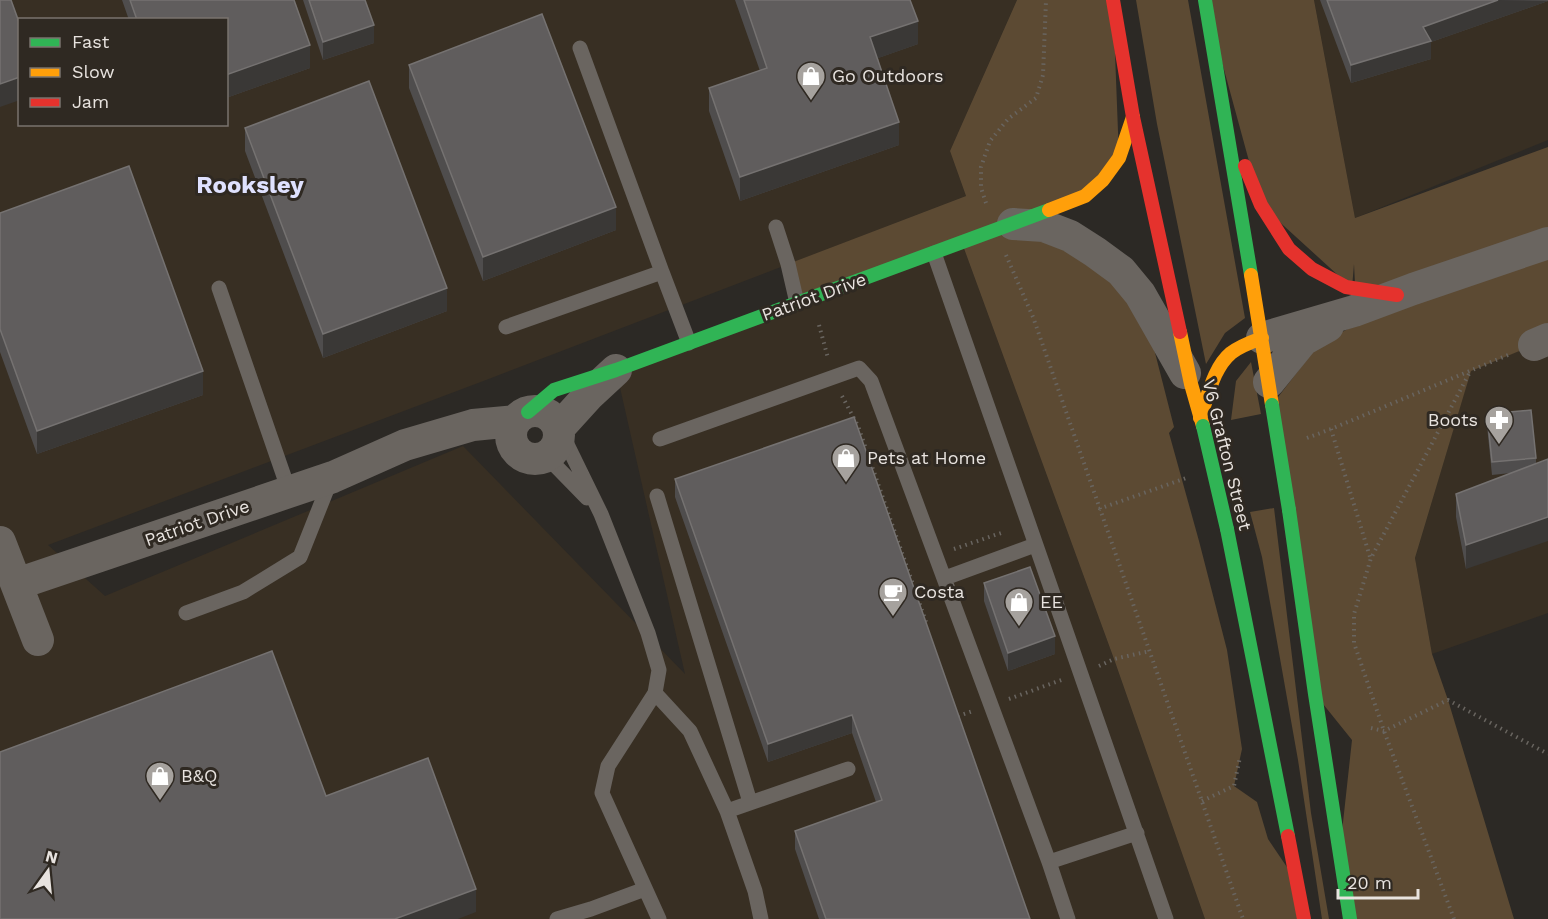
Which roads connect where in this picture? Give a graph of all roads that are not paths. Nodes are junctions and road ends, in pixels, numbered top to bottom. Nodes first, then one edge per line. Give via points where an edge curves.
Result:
1 (1113, 0) edge
2 (1205, 0) edge
3 (580, 48) dead end
4 (1133, 117) junction
5 (1224, 117) junction
6 (776, 227) dead end
7 (1004, 227) junction
8 (1548, 243) edge
9 (934, 253) junction
10 (662, 272) junction
11 (219, 288) dead end
12 (1397, 296) junction
13 (804, 301) junction
14 (1354, 310) junction
15 (506, 327) dead end
16 (1262, 338) junction
17 (689, 343) junction
18 (616, 370) junction
19 (1191, 384) junction
20 (1270, 394) junction
21 (1202, 422) junction
22 (519, 427) junction
23 (660, 439) dead end
24 (553, 442) junction
25 (333, 477) junction
26 (289, 491) junction
27 (657, 496) dead end
28 (601, 514) junction
29 (0, 542) edge
30 (1035, 545) junction
31 (945, 579) junction
32 (17, 584) junction
33 (186, 613) dead end
34 (38, 640) dead end
35 (654, 693) junction
36 (848, 769) dead end
37 (750, 802) junction
38 (726, 811) junction
39 (1137, 833) junction
40 (1049, 862) junction
41 (645, 889) junction
42 (557, 919) edge
43 (658, 919) edge
44 (761, 919) edge
45 (1068, 919) edge
46 (1166, 919) edge
47 (1304, 919) edge
48 (1350, 919) edge

1 - 4 street, V6 Grafton Street
2 - 5 street
3 - 10 lane
4 - 7 street, Patriot Drive via 1119,158 1085,196
4 - 19 street, V6 Grafton Street
5 - 12 street via 1262,205 1289,249 1312,269 1346,287
5 - 16 street
6 - 13 lane
7 - 9 street, Patriot Drive
7 - 19 street, Patriot Drive via 1044,226 1070,236 1121,271 1140,294
8 - 12 street
9 - 13 street, Patriot Drive
9 - 30 lane
10 - 15 lane
10 - 17 lane
11 - 26 lane
12 - 14 street
13 - 17 street, Patriot Drive
14 - 16 street
14 - 20 street via 1303,340
16 - 20 street
16 - 21 street via 1230,354 1220,367
17 - 18 street, Patriot Drive
18 - 22 street, Patriot Drive via 554,390
18 - 24 street, Patriot Drive via 589,395
19 - 21 street, V6 Grafton Street
20 - 48 street, bridge
21 - 47 street, V6 Grafton Street, bridge
22 - 24 street via 540,411 555,421
22 - 24 street via 523,457 539,459
22 - 25 street, Patriot Drive via 473,425 405,445
23 - 31 lane via 859,368 871,381
24 - 28 lane
24 - 28 lane
25 - 26 street, Patriot Drive
25 - 33 lane via 300,556 243,592
26 - 32 street, Patriot Drive
27 - 37 lane
28 - 35 lane via 659,670
29 - 32 street
30 - 31 lane
30 - 39 lane
31 - 40 lane
32 - 34 street
35 - 38 lane via 690,732
35 - 41 lane via 608,766 602,792
36 - 37 lane
37 - 38 lane
38 - 44 lane
39 - 40 lane
39 - 46 lane
40 - 45 lane
41 - 42 lane
41 - 43 lane

